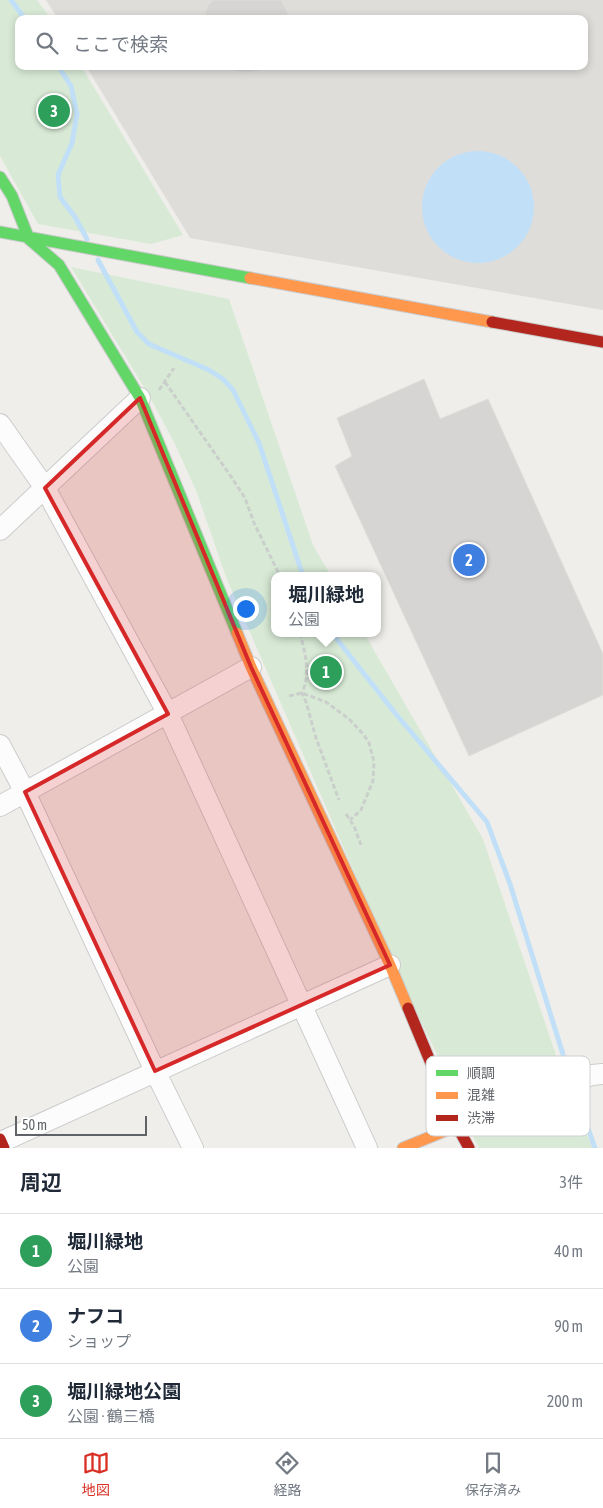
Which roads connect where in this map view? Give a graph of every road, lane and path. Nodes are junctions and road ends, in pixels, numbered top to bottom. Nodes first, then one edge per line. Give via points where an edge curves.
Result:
1 (0, 178) edge
2 (0, 232) edge
3 (29, 239) junction
4 (603, 342) edge
5 (174, 368) dead end
6 (165, 382) junction
7 (148, 396) junction
8 (0, 424) edge
9 (45, 488) junction
10 (0, 530) edge
11 (278, 572) edge
12 (301, 637) edge
13 (252, 667) junction
14 (302, 693) junction
15 (285, 697) dead end
16 (168, 714) junction
17 (0, 745) edge
18 (25, 792) junction
19 (0, 806) edge
20 (341, 806) dead end
21 (343, 811) dead end
22 (350, 820) junction
23 (361, 845) dead end
24 (390, 965) junction
25 (300, 1005) junction
26 (428, 1056) edge
27 (155, 1071) junction
28 (433, 1136) edge
29 (463, 1136) edge
30 (2, 1143) edge
31 (192, 1148) edge
32 (367, 1148) edge
33 (403, 1148) edge
34 (469, 1148) edge

1 - 3 street via 12,196
2 - 3 street
3 - 4 street
3 - 7 street via 59,265
5 - 6 path
6 - 7 path
6 - 11 path via 244,498
7 - 9 street
7 - 13 street
8 - 9 street
9 - 10 street
9 - 16 street
12 - 14 path via 307,668
13 - 16 street
13 - 24 street
14 - 15 path
14 - 20 path
14 - 22 path via 336,708 369,743 374,762 372,781 360,810
16 - 18 street
16 - 25 street
17 - 18 street
18 - 19 street
18 - 27 street
21 - 22 path
22 - 23 path
24 - 25 street
24 - 26 street
25 - 27 street
25 - 32 street
27 - 30 street
27 - 31 street
28 - 33 street
29 - 34 street

